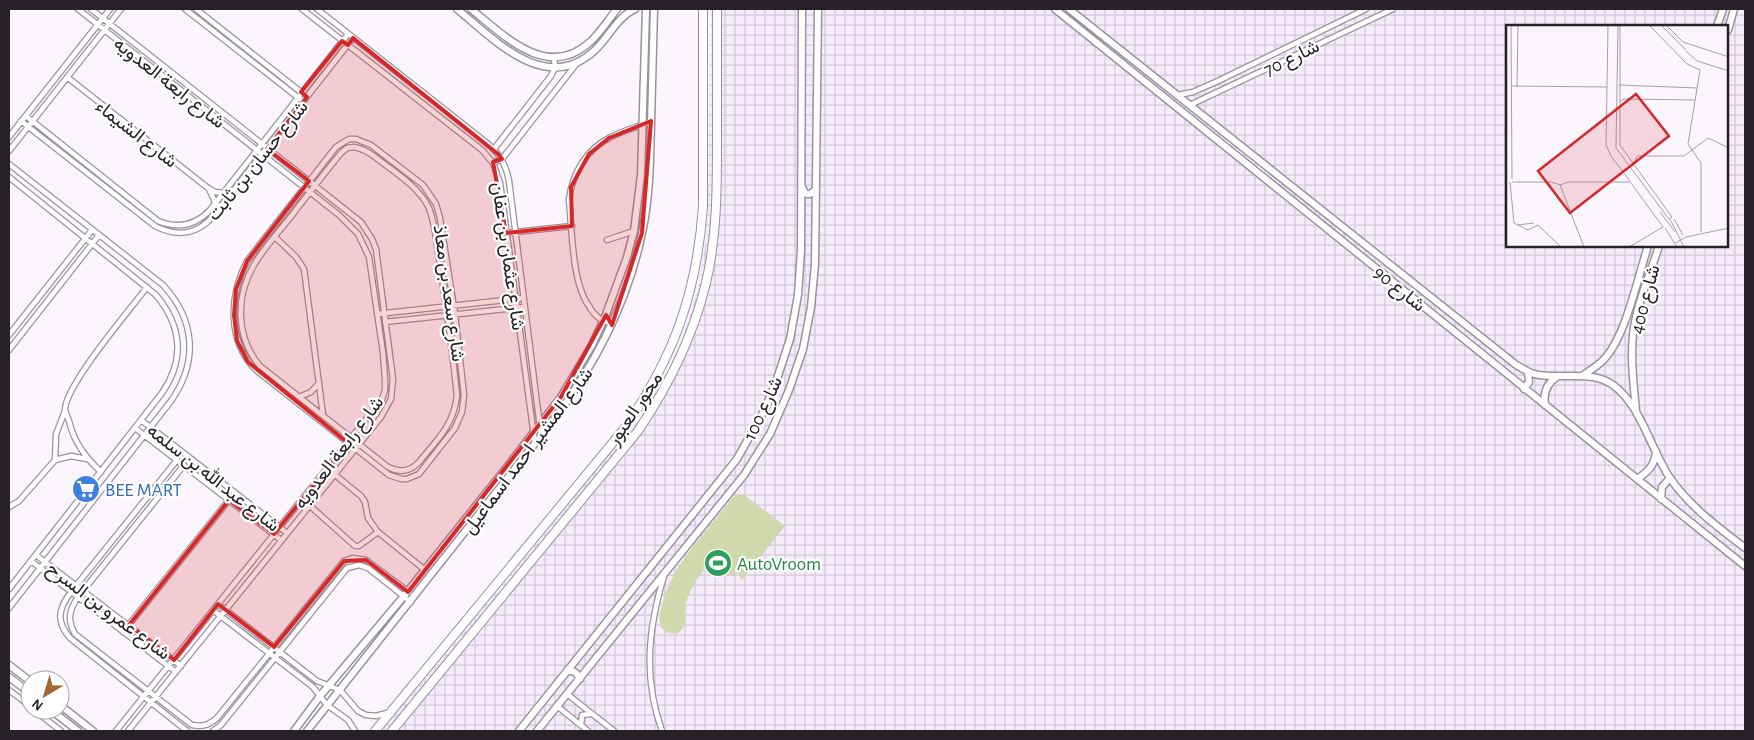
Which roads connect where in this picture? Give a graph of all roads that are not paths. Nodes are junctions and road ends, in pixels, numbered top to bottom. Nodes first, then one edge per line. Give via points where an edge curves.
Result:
1 (78, 9) edge
2 (91, 9) edge
3 (110, 9) edge
4 (121, 9) edge
5 (185, 9) edge
6 (196, 9) edge
7 (302, 9) edge
8 (316, 9) edge
9 (457, 9) edge
10 (472, 9) edge
11 (617, 9) edge
12 (635, 9) edge
13 (646, 9) edge
14 (654, 9) edge
15 (703, 9) edge
16 (717, 9) edge
17 (802, 9) edge
18 (818, 9) edge
19 (1055, 9) edge
20 (1069, 9) edge
21 (1366, 9) edge
22 (1392, 9) edge
23 (1723, 9) edge
24 (1734, 9) edge
25 (102, 18) junction
26 (109, 23) junction
27 (97, 24) junction
28 (1074, 24) junction
29 (1717, 25) edge
30 (1729, 26) edge
31 (104, 30) junction
32 (1068, 31) dead end
33 (348, 34) junction
34 (353, 38) junction
35 (342, 41) junction
36 (348, 45) junction
37 (584, 47) junction
38 (590, 55) junction
39 (554, 57) junction
40 (577, 63) junction
41 (555, 68) junction
42 (67, 77) junction
43 (301, 92) junction
44 (1178, 95) junction
45 (298, 97) junction
46 (307, 97) junction
47 (303, 102) junction
48 (1190, 105) junction
49 (26, 116) junction
50 (21, 121) junction
51 (32, 121) junction
52 (651, 121) junction
53 (643, 124) junction
54 (28, 127) junction
55 (802, 133) junction
56 (816, 136) junction
57 (9, 137) edge
58 (261, 144) junction
59 (267, 149) junction
60 (494, 149) junction
61 (256, 150) junction
62 (9, 151) edge
63 (262, 155) junction
64 (502, 159) junction
65 (492, 163) junction
66 (9, 164) edge
67 (9, 177) edge
68 (309, 181) junction
69 (315, 186) junction
70 (801, 186) junction
71 (208, 188) junction
72 (303, 188) junction
73 (816, 189) junction
74 (310, 192) junction
75 (223, 193) junction
76 (126, 196) junction
77 (229, 197) junction
78 (122, 201) junction
79 (215, 203) junction
80 (221, 207) junction
81 (572, 226) junction
82 (92, 230) junction
83 (634, 231) junction
84 (515, 232) junction
85 (506, 233) junction
86 (99, 235) junction
87 (275, 237) junction
88 (85, 239) junction
89 (608, 240) dead end
90 (92, 244) junction
91 (1647, 248) edge
92 (1658, 248) edge
93 (147, 287) junction
94 (523, 298) junction
95 (515, 299) junction
96 (447, 306) junction
97 (454, 306) junction
98 (524, 307) junction
99 (516, 308) junction
100 (386, 313) junction
101 (378, 314) junction
102 (455, 314) junction
103 (448, 315) junction
104 (600, 319) junction
105 (379, 322) junction
106 (387, 322) junction
107 (600, 328) junction
108 (610, 329) junction
109 (9, 336) edge
110 (9, 350) edge
111 (1528, 372) junction
112 (1558, 376) junction
113 (1582, 376) junction
114 (319, 383) junction
115 (1524, 389) junction
116 (299, 397) junction
117 (1545, 406) junction
118 (66, 410) junction
119 (1636, 413) junction
120 (323, 415) junction
121 (141, 420) junction
122 (540, 424) junction
123 (150, 427) junction
124 (136, 428) junction
125 (533, 432) junction
126 (145, 435) junction
127 (541, 436) junction
128 (352, 438) junction
129 (348, 443) junction
130 (359, 444) junction
131 (535, 444) junction
132 (355, 449) junction
133 (1656, 452) junction
134 (87, 459) junction
135 (55, 460) junction
136 (177, 460) junction
137 (184, 465) junction
138 (101, 472) junction
139 (334, 474) junction
140 (1670, 478) junction
141 (1637, 479) junction
142 (1661, 499) junction
143 (229, 500) junction
144 (309, 505) junction
145 (9, 507) edge
146 (280, 527) junction
147 (378, 532) junction
148 (287, 533) junction
149 (274, 534) junction
150 (281, 540) junction
151 (1745, 548) edge
152 (36, 555) junction
153 (31, 561) junction
154 (45, 562) junction
155 (1745, 566) edge
156 (40, 568) junction
157 (425, 570) junction
158 (665, 574) junction
159 (76, 585) junction
160 (9, 589) edge
161 (83, 591) junction
162 (71, 592) junction
163 (406, 594) junction
164 (78, 597) junction
165 (413, 599) junction
166 (218, 604) junction
167 (9, 608) edge
168 (214, 610) junction
169 (226, 610) junction
170 (221, 616) junction
171 (129, 625) junction
172 (123, 632) junction
173 (274, 647) junction
174 (280, 652) junction
175 (269, 653) junction
176 (275, 658) junction
177 (174, 660) junction
178 (9, 664) edge
179 (181, 666) junction
180 (169, 667) junction
181 (568, 669) junction
182 (176, 672) junction
183 (20, 673) edge
184 (9, 677) edge
185 (580, 678) junction
186 (20, 686) edge
187 (329, 686) junction
188 (9, 690) edge
189 (340, 690) junction
190 (149, 692) junction
191 (567, 694) junction
192 (320, 696) junction
193 (20, 698) edge
194 (145, 698) junction
195 (156, 698) junction
196 (151, 703) junction
197 (327, 705) junction
198 (557, 706) junction
199 (393, 710) junction
200 (70, 713) edge
201 (592, 714) junction
202 (532, 715) junction
203 (47, 720) edge
204 (64, 720) edge
205 (543, 724) junction
206 (581, 725) junction
207 (61, 731) edge
208 (78, 731) edge
209 (93, 731) edge
210 (116, 731) edge
211 (128, 731) edge
212 (187, 731) edge
213 (214, 731) edge
214 (294, 731) edge
215 (307, 731) edge
216 (355, 731) edge
217 (375, 731) edge
218 (392, 731) edge
219 (519, 731) edge
220 (537, 731) edge
221 (588, 731) edge
222 (614, 731) edge
223 (662, 731) edge

1 - 27 street, شارع رابعة العدويه
2 - 25 street, شارع رابعة العدويه
3 - 25 street
4 - 26 street
5 - 45 street
6 - 43 street
7 - 35 street, شارع عثمان بن عفان
8 - 33 street, شارع عثمان بن عفان
9 - 41 street via 519,58 531,64
10 - 39 street via 528,51
11 - 37 street
12 - 38 street via 624,15
13 - 53 street, شارع المشير احمد اسماعيل
14 - 52 street, شارع المشير احمد اسماعيل
15 - 199 highway, محور العبور via 701,236 690,295 670,352 624,429
16 - 218 highway, محور العبور via 715,222 706,283 679,360 634,436
17 - 55 street, شارع 100
18 - 56 street, شارع 100
19 - 28 street, شارع 90
20 - 44 street, شارع 90
21 - 44 street, شارع 70 via 1218,81
22 - 48 street, شارع 70
23 - 29 street
24 - 30 street
25 - 26 street, شارع رابعة العدويه
25 - 27 street
26 - 31 street
26 - 58 street, شارع رابعة العدويه
27 - 31 street, شارع رابعة العدويه
27 - 49 street
28 - 32 street
28 - 115 street, شارع 90
31 - 42 street
31 - 61 street, شارع رابعة العدويه
33 - 34 street, شارع عثمان بن عفان
33 - 35 street, شارع حسان بن ثابت
34 - 36 street, شارع حسان بن ثابت
34 - 60 street, شارع عثمان بن عفان
35 - 36 street, شارع عثمان بن عفان
35 - 43 street, شارع حسان بن ثابت
36 - 46 street, شارع حسان بن ثابت
36 - 65 street, شارع عثمان بن عفان via 482,150
37 - 38 street
37 - 39 street via 568,55
38 - 40 street
39 - 41 street
40 - 41 street
40 - 64 street
41 - 60 street
42 - 51 street
42 - 71 street, شارع الشيماء
43 - 45 street, شارع حسان بن ثابت
43 - 46 street
44 - 48 street, شارع 90
45 - 47 street
45 - 58 street, شارع حسان بن ثابت
46 - 47 street, شارع حسان بن ثابت
47 - 59 street, شارع حسان بن ثابت
48 - 111 street, شارع 90
49 - 50 street
49 - 51 street, شارع حسان بن ثابت
50 - 54 street, شارع حسان بن ثابت
50 - 57 street
51 - 54 street
51 - 76 street, شارع حسان بن ثابت
52 - 53 street
52 - 108 street, شارع المشير احمد اسماعيل via 650,177 642,233
53 - 81 street via 609,138 581,164 571,187
53 - 83 street, شارع المشير احمد اسماعيل
54 - 62 street
54 - 78 street, شارع حسان بن ثابت
55 - 56 street via 809,128
55 - 70 street, شارع 100
56 - 73 street, شارع 100
58 - 59 street, شارع رابعة العدويه
58 - 61 street, شارع حسان بن ثابت
59 - 63 street, شارع حسان بن ثابت
59 - 68 street, شارع رابعة العدويه
60 - 64 street, شارع عثمان بن عفان
61 - 63 street, شارع رابعة العدويه
61 - 75 street, شارع حسان بن ثابت
63 - 72 street, شارع رابعة العدويه
63 - 77 street, شارع حسان بن ثابت
64 - 65 street
64 - 84 street, شارع عثمان بن عفان via 508,174
65 - 85 street, شارع عثمان بن عفان via 500,183
66 - 82 street
67 - 88 street
68 - 69 street, شارع رابعة العدويه
68 - 72 street, شارع سعد بن معاذ
68 - 97 street, شارع سعد بن معاذ via 336,147 349,139 356,139 371,145 423,185 436,204 440,218
69 - 74 street, شارع سعد بن معاذ
69 - 96 street, شارع سعد بن معاذ via 341,153 354,147 368,152 416,189 432,218
69 - 100 street, شارع رابعة العدويه via 361,222 372,239
70 - 73 street via 808,194
70 - 181 street, شارع 100 via 801,265 796,310 786,353 765,409 737,459
71 - 75 street, شارع الشيماء
71 - 79 street, شارع الشيماء
72 - 74 street, شارع رابعة العدويه
72 - 129 street, شارع سعد بن معاذ via 242,270 234,302 237,341 256,370
73 - 158 street, شارع 100 via 811,307 803,349 789,390 770,434 750,467
74 - 87 street, شارع سعد بن معاذ
74 - 101 street, شارع رابعة العدويه via 349,223 365,245
75 - 77 street, شارع الشيماء
75 - 79 street, شارع حسان بن ثابت
76 - 78 street
76 - 79 street, شارع حسان بن ثابت via 158,221 177,226 195,222
77 - 80 street, شارع حسان بن ثابت
78 - 80 street, شارع حسان بن ثابت via 155,226 173,233 201,228
79 - 80 street
81 - 84 street
81 - 104 street via 577,282 585,301
82 - 86 street
82 - 88 street
83 - 89 street
83 - 104 street, شارع المشير احمد اسماعيل via 627,258
84 - 85 street
84 - 94 street, شارع عثمان بن عفان
85 - 95 street, شارع عثمان بن عفان
86 - 90 street
86 - 123 street via 163,285 178,303 187,325 189,359 182,382
87 - 114 street via 304,269
87 - 116 street, شارع سعد بن معاذ via 248,276 241,326 243,337 260,366
88 - 90 street
88 - 109 street
90 - 93 street
90 - 110 street
91 - 113 street, شارع 400 via 1615,345 1605,359
92 - 119 street, شارع 400 via 1633,333
93 - 118 street via 86,367 72,389
93 - 121 street via 163,303 174,323 178,355 168,384
94 - 95 street
94 - 98 street, شارع عثمان بن عفان
95 - 97 street
95 - 99 street, شارع عثمان بن عفان
96 - 97 street
96 - 100 street
96 - 103 street, شارع سعد بن معاذ
97 - 102 street, شارع سعد بن معاذ
98 - 99 street
98 - 122 street, شارع عثمان بن عفان
99 - 102 street
99 - 125 street, شارع عثمان بن عفان
100 - 101 street
100 - 106 street, شارع رابعة العدويه
101 - 105 street, شارع رابعة العدويه
102 - 103 street
102 - 132 street, شارع سعد بن معاذ via 464,395 462,412 455,428 419,474 407,479 389,475
103 - 106 street
103 - 130 street, شارع سعد بن معاذ via 457,395 452,418 446,428 419,462 401,472 388,467
104 - 107 street, شارع المشير احمد اسماعيل
104 - 108 street via 609,322
105 - 106 street
105 - 128 street, شارع رابعة العدويه via 385,390
106 - 130 street, شارع رابعة العدويه via 394,380 391,399 382,417
107 - 108 street via 603,331
107 - 122 street, شارع المشير احمد اسماعيل via 572,380
108 - 127 street, شارع المشير احمد اسماعيل via 583,379
111 - 112 street, شارع 90
111 - 115 street via 1529,382
112 - 113 street, شارع 90
112 - 117 street via 1547,387
113 - 119 street, شارع 90 via 1614,384
114 - 116 street via 311,392
114 - 120 street
115 - 117 street, شارع 90
116 - 120 street, شارع سعد بن معاذ
117 - 141 street, شارع 90
118 - 134 street via 75,440
118 - 135 street via 56,434
119 - 133 street, شارع 90
120 - 128 street, شارع سعد بن معاذ
121 - 123 street, شارع عبد الله بن سلمه
121 - 124 street
122 - 125 street, شارع المشير احمد اسماعيل
122 - 127 street, شارع عثمان بن عفان
123 - 126 street
123 - 146 street, شارع عبد الله بن سلمه
124 - 126 street, شارع عبد الله بن سلمه
124 - 138 street
125 - 131 street, شارع عثمان بن عفان
125 - 157 street, شارع المشير احمد اسماعيل
126 - 136 street, شارع عبد الله بن سلمه
126 - 154 street
127 - 131 street, شارع المشير احمد اسماعيل
128 - 129 street, شارع رابعة العدويه
128 - 130 street, شارع سعد بن معاذ
129 - 132 street, شارع سعد بن معاذ
129 - 146 street, شارع رابعة العدويه
130 - 132 street, شارع رابعة العدويه
131 - 165 street, شارع المشير احمد اسماعيل
132 - 139 street, شارع رابعة العدويه
133 - 140 street, شارع 90
133 - 141 street via 1650,469
134 - 135 street via 71,456
134 - 138 street
135 - 145 street via 19,501
136 - 137 street, شارع عبد الله بن سلمه
136 - 159 street
137 - 143 street, شارع عبد الله بن سلمه
137 - 161 street
138 - 152 street
139 - 144 street, شارع رابعة العدويه
139 - 147 street via 361,496 368,518
140 - 142 street via 1662,487
140 - 151 street, شارع 90 via 1700,512
141 - 142 street, شارع 90
142 - 155 street, شارع 90
143 - 149 street, شارع عبد الله بن سلمه
143 - 171 street
144 - 147 street via 355,546
144 - 148 street, شارع رابعة العدويه
146 - 148 street, شارع عبد الله بن سلمه
146 - 149 street, شارع رابعة العدويه
147 - 157 street
148 - 150 street, شارع رابعة العدويه
149 - 150 street, شارع عبد الله بن سلمه
149 - 166 street, شارع رابعة العدويه
150 - 169 street, شارع رابعة العدويه
152 - 153 street
152 - 154 street, شارع عمرو بن السرح
153 - 156 street, شارع عمرو بن السرح
153 - 160 street
154 - 156 street
154 - 159 street, شارع عمرو بن السرح
156 - 162 street, شارع عمرو بن السرح
156 - 167 street
157 - 163 street, شارع المشير احمد اسماعيل
158 - 185 street, شارع 100
158 - 223 street via 654,616 649,658 652,693
159 - 161 street, شارع عمرو بن السرح
159 - 162 street
161 - 164 street
161 - 171 street, شارع عمرو بن السرح
162 - 164 street, شارع عمرو بن السرح
162 - 194 street via 60,613 66,633
163 - 165 street
163 - 173 street via 366,560 352,558 344,561
163 - 174 street via 368,568 359,565 347,568
163 - 187 street, شارع المشير احمد اسماعيل
164 - 172 street, شارع عمرو بن السرح
164 - 190 street via 69,619 75,634
165 - 189 street, شارع المشير احمد اسماعيل
166 - 168 street, شارع رابعة العدويه
166 - 169 street
168 - 170 street
168 - 177 street, شارع رابعة العدويه
169 - 170 street, شارع رابعة العدويه
169 - 173 street
170 - 175 street
170 - 179 street, شارع رابعة العدويه
171 - 172 street
171 - 177 street, شارع عمرو بن السرح
172 - 180 street, شارع عمرو بن السرح
173 - 174 street
173 - 175 street
174 - 176 street
174 - 187 street
175 - 176 street
175 - 195 street via 210,724 192,725
176 - 192 street
176 - 213 street
177 - 179 street, شارع عمرو بن السرح
177 - 180 street, شارع رابعة العدويه
178 - 183 street
179 - 182 street, شارع رابعة العدويه
180 - 182 street, شارع عمرو بن السرح
180 - 190 street, شارع رابعة العدويه
181 - 185 street
181 - 202 street, شارع 100
182 - 195 street, شارع رابعة العدويه
184 - 186 street
185 - 191 street, شارع 100
187 - 189 street
187 - 192 street, شارع المشير احمد اسماعيل
188 - 193 street
189 - 197 street, شارع المشير احمد اسماعيل
189 - 199 street via 352,706 366,715 376,716
190 - 194 street, شارع رابعة العدويه
190 - 195 street
191 - 198 street, شارع 100
191 - 201 street
192 - 197 street
192 - 214 street, شارع المشير احمد اسماعيل
194 - 196 street
194 - 210 street, شارع رابعة العدويه
195 - 196 street, شارع رابعة العدويه
196 - 211 street, شارع رابعة العدويه
196 - 212 street
197 - 215 street, شارع المشير احمد اسماعيل
197 - 216 street via 348,720
198 - 205 street, شارع 100
198 - 206 street
199 - 217 highway, محور العبور
200 - 209 street
201 - 206 street via 582,715
201 - 222 street
202 - 205 street via 535,722
202 - 219 street, شارع 100
203 - 207 street
204 - 208 street
205 - 220 street, شارع 100
206 - 221 street

